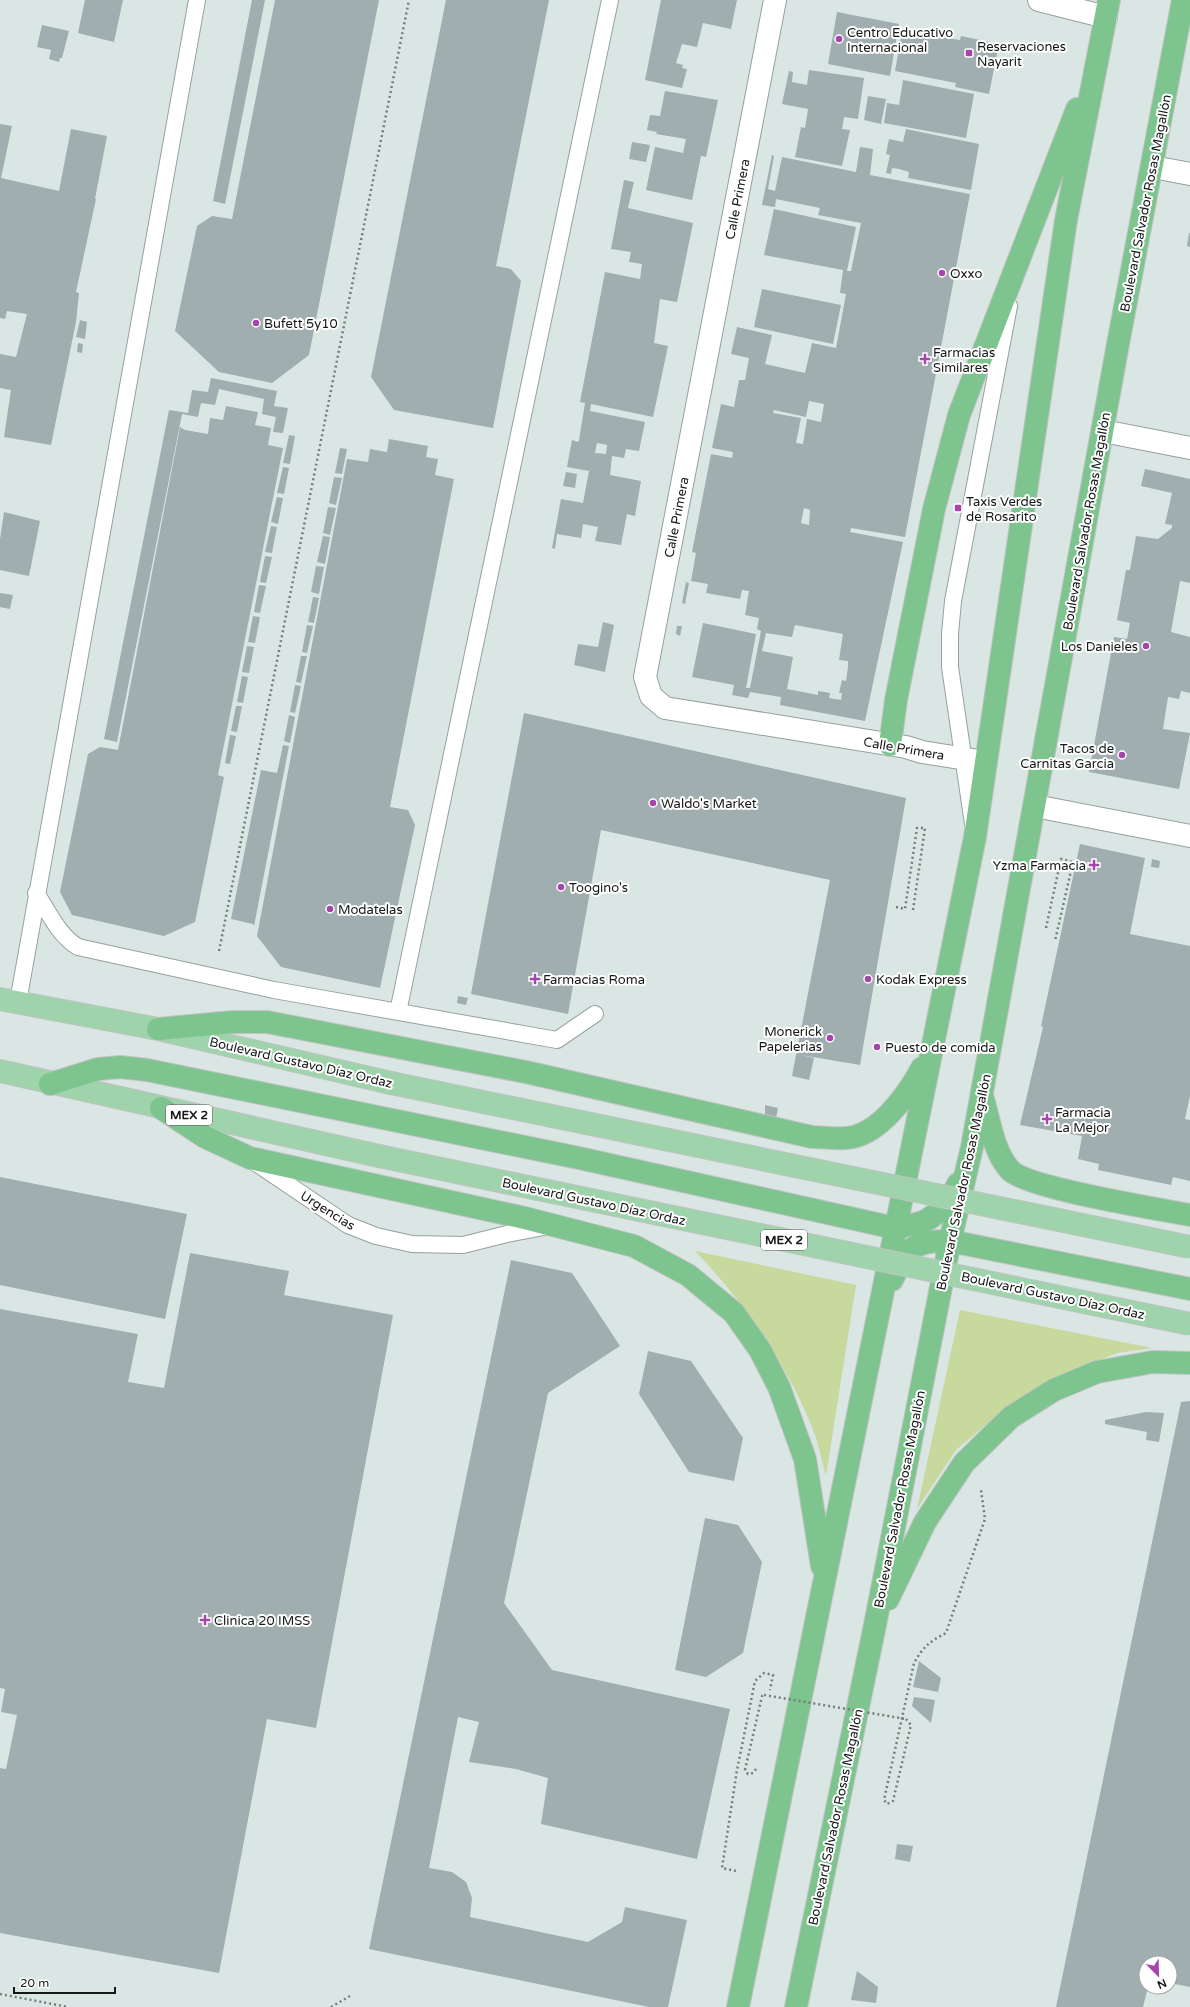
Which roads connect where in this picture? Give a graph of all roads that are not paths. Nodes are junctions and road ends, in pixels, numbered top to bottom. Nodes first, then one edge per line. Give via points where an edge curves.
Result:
1 (197, 0) edge
2 (610, 0) edge
3 (775, 0) edge
4 (1039, 0) edge
5 (1183, 0) edge
6 (1107, 8) edge
7 (1098, 56) junction
8 (1153, 166) junction
9 (1190, 174) edge
10 (1016, 267) junction
11 (1103, 431) junction
12 (1190, 448) edge
13 (890, 744) junction
14 (962, 757) junction
15 (985, 762) junction
16 (1035, 806) junction
17 (1190, 836) edge
18 (975, 837) junction
19 (36, 893) junction
20 (9, 1001) edge
21 (398, 1012) junction
22 (595, 1014) dead end
23 (158, 1030) junction
24 (931, 1053) junction
25 (0, 1071) edge
26 (50, 1084) junction
27 (982, 1092) junction
28 (161, 1108) junction
29 (250, 1158) junction
30 (968, 1162) junction
31 (1190, 1215) edge
32 (555, 1225) junction
33 (895, 1228) junction
34 (950, 1241) junction
35 (1190, 1247) edge
36 (1190, 1289) edge
37 (880, 1306) junction
38 (1190, 1324) edge
39 (1190, 1363) edge
40 (824, 1580) junction
41 (875, 1625) junction
42 (738, 2007) edge
43 (796, 2007) edge

1 - 19 lane
2 - 21 lane
3 - 13 street, Calle Primera via 645,677 650,696 665,708
4 - 6 street
5 - 8 highway, Boulevard Salvador Rosas Magallón
6 - 7 highway
7 - 10 highway
7 - 15 highway via 1066,220
8 - 9 street
8 - 11 highway, Boulevard Salvador Rosas Magallón
10 - 13 highway via 953,435 932,517 896,700
10 - 14 lane via 953,601 950,667
11 - 12 street
11 - 16 highway, Boulevard Salvador Rosas Magallón
13 - 14 street, Calle Primera via 922,752
14 - 15 street, Calle Primera
14 - 18 lane
15 - 18 highway
16 - 17 street
16 - 27 highway, Boulevard Salvador Rosas Magallón
18 - 24 highway
19 - 20 lane
19 - 21 lane via 61,931 69,941 78,946 274,990
20 - 23 main road, Boulevard Gustavo Díaz Ordaz
21 - 22 lane via 557,1040
23 - 24 highway via 233,1022 267,1022 526,1072 812,1136 847,1138 872,1129 890,1114 912,1086
23 - 35 main road, Boulevard Gustavo Díaz Ordaz, bridge via 391,1083
24 - 33 highway
25 - 26 main road, Boulevard Gustavo Díaz Ordaz / MEX 2
26 - 28 main road, Boulevard Gustavo Díaz Ordaz / MEX 2
26 - 33 highway via 98,1069 147,1070 579,1158
27 - 30 highway, Boulevard Salvador Rosas Magallón
27 - 31 highway via 996,1146 1011,1171 1052,1187
28 - 29 highway via 205,1137
28 - 38 main road, Boulevard Gustavo Díaz Ordaz / MEX 2, bridge via 379,1156
29 - 32 highway
29 - 32 lane, Urgencias via 348,1225 376,1236 412,1244 463,1245
30 - 33 highway via 954,1194 940,1210 926,1221
30 - 34 highway, Boulevard Salvador Rosas Magallón
32 - 40 highway via 634,1246 688,1275 734,1313 760,1350 779,1387 805,1459
33 - 37 highway
34 - 36 highway
34 - 37 highway via 933,1240 916,1245 903,1257
34 - 41 highway, Boulevard Salvador Rosas Magallón
37 - 40 highway
39 - 41 highway via 1153,1362 1097,1372 1054,1390 1012,1417 959,1469 926,1522
40 - 42 highway
41 - 43 highway, Boulevard Salvador Rosas Magallón

